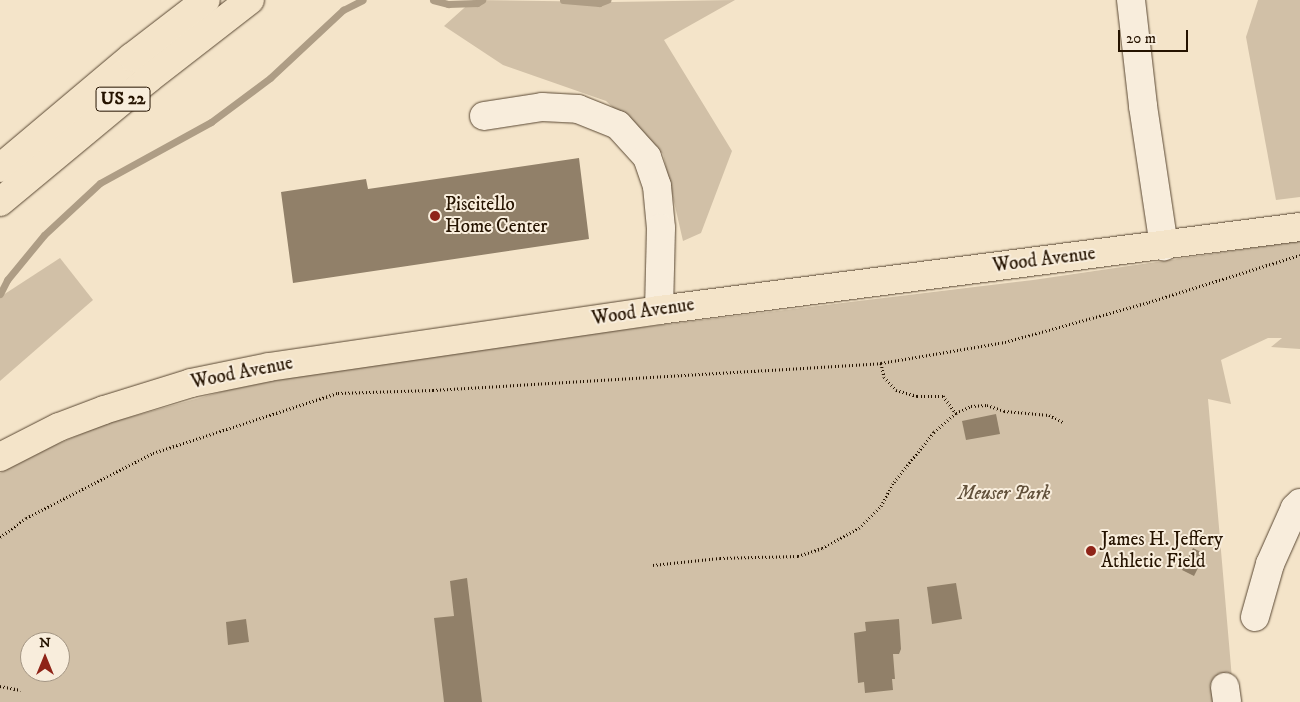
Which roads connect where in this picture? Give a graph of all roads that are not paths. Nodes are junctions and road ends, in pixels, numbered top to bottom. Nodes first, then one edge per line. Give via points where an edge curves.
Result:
1 (206, 0) edge
2 (250, 0) edge
3 (1131, 0) edge
4 (484, 116) dead end
5 (0, 168) edge
6 (0, 202) edge
7 (1300, 227) edge
8 (1164, 246) junction
9 (659, 310) junction
10 (0, 457) edge
11 (1300, 503) edge
12 (1255, 617) dead end

1 - 5 main road, US 22 via 132,57
2 - 6 main road, US 22 via 148,79
3 - 8 lane
4 - 9 lane via 542,107 578,110 618,125 647,156 657,186 661,228
7 - 8 main road, Wood Avenue
8 - 9 main road, Wood Avenue
9 - 10 main road, Wood Avenue via 288,364 191,383 60,427
11 - 12 lane via 1270,564

